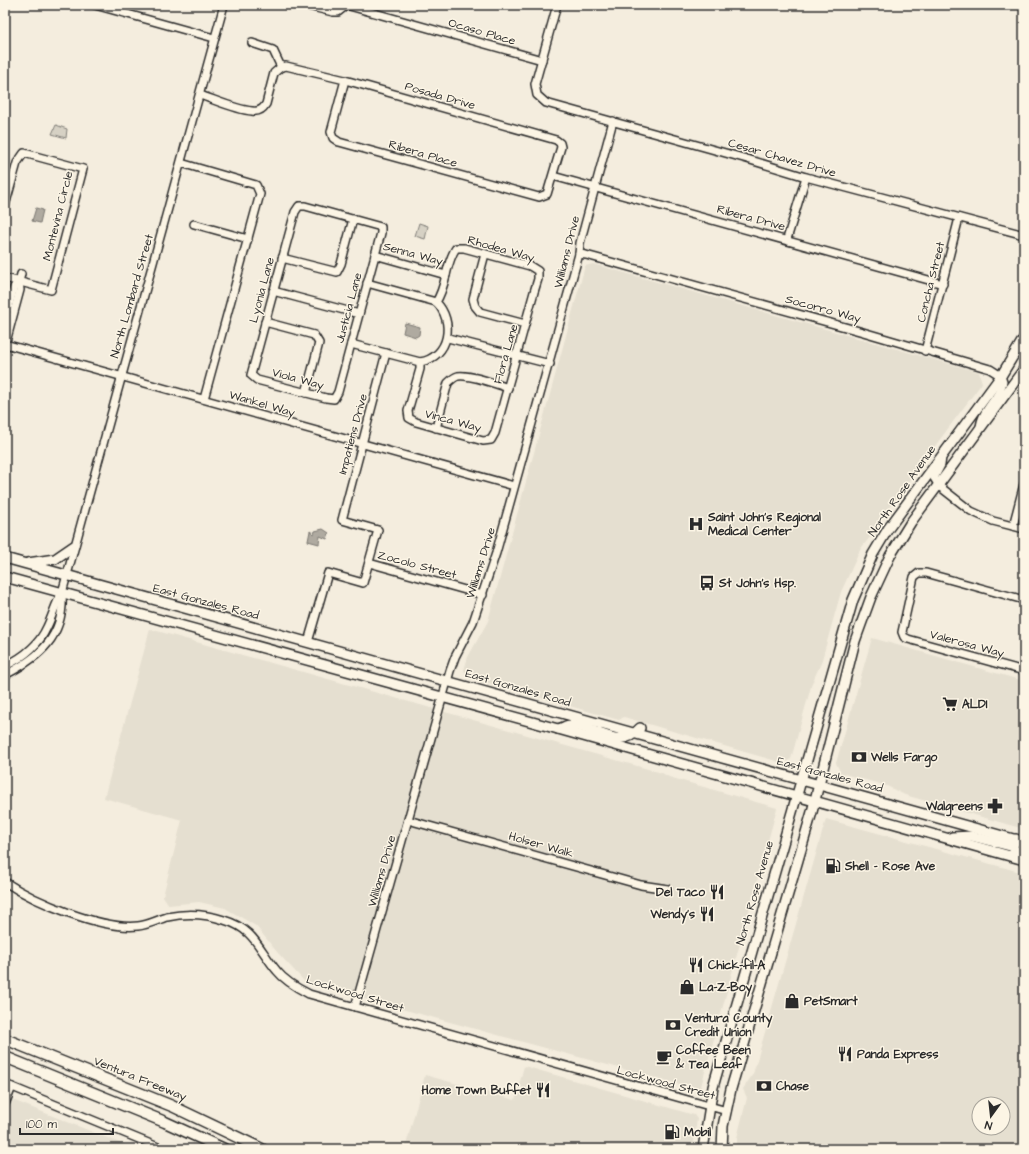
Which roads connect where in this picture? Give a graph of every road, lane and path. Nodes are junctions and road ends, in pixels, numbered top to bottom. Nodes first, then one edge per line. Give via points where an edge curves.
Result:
1 (95, 5) edge
2 (224, 5) edge
3 (304, 5) edge
4 (346, 5) edge
5 (558, 5) edge
6 (214, 38) junction
7 (252, 43) dead end
8 (542, 60) junction
9 (280, 66) junction
10 (345, 80) junction
11 (200, 95) junction
12 (613, 121) junction
13 (181, 163) junction
14 (553, 176) junction
15 (806, 177) junction
16 (595, 186) junction
17 (5, 206) edge
18 (959, 218) junction
19 (354, 219) junction
20 (194, 224) dead end
21 (1024, 235) edge
22 (248, 239) junction
23 (787, 239) junction
24 (485, 254) junction
25 (579, 254) junction
26 (375, 255) junction
27 (282, 258) junction
28 (537, 270) joint
29 (21, 274) dead end
30 (446, 275) junction
31 (5, 278) edge
32 (19, 282) junction
33 (368, 283) junction
34 (943, 284) junction
35 (273, 291) junction
36 (436, 302) junction
37 (359, 314) junction
38 (5, 319) edge
39 (265, 322) junction
40 (525, 324) junction
41 (448, 338) junction
42 (1024, 338) edge
43 (5, 340) edge
44 (5, 344) edge
45 (351, 344) junction
46 (925, 351) junction
47 (386, 353) junction
48 (517, 356) junction
49 (420, 362) junction
50 (550, 364) junction
51 (1024, 369) edge
52 (121, 376) junction
53 (1001, 376) junction
54 (254, 377) joint
55 (508, 388) junction
56 (306, 392) junction
57 (336, 396) joint
58 (204, 399) junction
59 (436, 428) junction
60 (980, 429) junction
61 (489, 440) joint
62 (362, 443) junction
63 (943, 453) junction
64 (1024, 484) edge
65 (514, 486) junction
66 (939, 486) junction
67 (1013, 526) junction
68 (1024, 529) edge
69 (74, 546) junction
70 (5, 558) edge
71 (369, 563) junction
72 (23, 564) junction
73 (67, 576) junction
74 (5, 577) edge
75 (62, 593) junction
76 (483, 595) junction
77 (1024, 600) edge
78 (308, 642) junction
79 (5, 666) edge
80 (1024, 671) edge
81 (5, 675) edge
82 (448, 681) junction
83 (443, 697) junction
84 (558, 729) junction
85 (637, 731) junction
86 (800, 779) junction
87 (818, 784) junction
88 (796, 796) junction
89 (815, 801) junction
90 (408, 820) junction
91 (944, 837) junction
92 (1020, 840) edge
93 (1024, 851) edge
94 (1011, 856) junction
95 (1024, 860) edge
96 (5, 882) edge
97 (668, 889) dead end
98 (355, 1007) junction
99 (5, 1039) edge
100 (5, 1057) edge
101 (5, 1084) edge
102 (12, 1087) junction
103 (5, 1104) edge
104 (709, 1106) junction
105 (727, 1111) junction
106 (163, 1149) edge
107 (224, 1149) edge
108 (262, 1149) edge
109 (703, 1149) edge
110 (722, 1149) edge

1 - 6 street
2 - 6 street, North Lombard Street
3 - 4 street via 327,12 338,12
4 - 8 street, Ocaso Place
5 - 8 street
6 - 11 street, North Lombard Street
7 - 9 street via 273,50
8 - 12 street, Cesar Chavez Drive via 535,84 537,95 546,103
9 - 10 street, Posada Drive
9 - 11 street via 274,72 266,104 258,111
10 - 14 street, Posada Drive via 556,140 560,147
10 - 14 street, Ribera Place via 331,132 333,138 339,142 540,197 547,194
11 - 13 street, North Lombard Street
12 - 15 street, Cesar Chavez Drive
12 - 16 street, Williams Drive
13 - 22 street via 256,185 260,194
13 - 52 street, North Lombard Street
14 - 16 street, Ribera Drive
15 - 18 street, Cesar Chavez Drive
15 - 23 street
16 - 23 street, Ribera Drive
16 - 25 street, Williams Drive
17 - 32 street, Montevina Circle via 17,163 24,153 83,169 50,290
18 - 21 street, Cesar Chavez Drive
18 - 34 street, Concha Street
19 - 26 street, Justicia Lane via 380,227 381,233
19 - 27 street, Lyonia Lane via 305,206 298,208
19 - 27 street via 337,272
20 - 22 street
22 - 58 street
23 - 34 street, Ribera Drive
24 - 28 street, Rhodea Way
24 - 30 street, Rhodea Way via 456,248
24 - 40 street via 473,299 475,306 480,312
25 - 46 street, Socorro Way
25 - 50 street, Williams Drive
26 - 30 street, Senna Way
26 - 33 street, Justicia Lane
27 - 35 street, Lyonia Lane
28 - 40 street, Flora Lane via 538,279
29 - 32 street
30 - 36 street
31 - 32 street, Montevina Circle
32 - 38 street via 14,287
32 - 43 street via 20,290
33 - 36 street
33 - 37 street, Justicia Lane
34 - 46 street, Concha Street
35 - 37 street
35 - 39 street, Lyonia Lane
36 - 41 street via 446,318
37 - 45 street, Justicia Lane
39 - 54 street, Lyonia Lane via 251,375
39 - 56 street via 314,335 319,344
40 - 48 street, Flora Lane
41 - 48 street
41 - 49 street via 437,354 427,361
42 - 53 main road, North Rose Avenue
44 - 52 street, Wankel Way
45 - 47 street
45 - 57 street, Justicia Lane
46 - 53 street, Socorro Way via 990,370
47 - 49 street
47 - 62 street, Impatiens Drive
48 - 50 street
48 - 55 street, Flora Lane
49 - 59 street, Vinca Way via 408,411 409,418
50 - 65 street, Williams Drive
51 - 60 main road
52 - 58 street, Wankel Way
52 - 69 street, North Lombard Street
53 - 60 street via 1002,386 980,420
53 - 63 main road, North Rose Avenue
54 - 56 street, Viola Way
55 - 59 street via 469,377 453,378 448,383
55 - 61 street, Flora Lane via 495,432
56 - 57 street, Viola Way via 326,398
58 - 62 street, Wankel Way
59 - 61 street, Vinca Way via 484,441
60 - 66 main road
62 - 65 street, Wankel Way
62 - 71 street, Impatiens Drive via 342,520 378,530
63 - 66 street via 941,465 934,478
63 - 86 main road, North Rose Avenue via 888,529 865,571 843,628
64 - 67 street
65 - 76 street, Williams Drive
66 - 67 street via 981,517
66 - 87 main road via 894,549 871,596 855,641
67 - 68 street
69 - 72 main road via 55,560
69 - 73 street, North Lombard Street
70 - 72 main road, East Gonzales Road
71 - 76 street, Zocolo Street
71 - 78 street via 363,584 328,574
72 - 73 main road, East Gonzales Road
73 - 75 street, North Lombard Street
73 - 78 main road, East Gonzales Road
74 - 75 main road
75 - 79 street via 41,637 26,654
75 - 81 street via 63,608 49,643 22,667
75 - 83 main road
76 - 82 street, Williams Drive via 469,633 455,657
77 - 80 street, Valerosa Way via 929,574 919,574 914,577 902,632 908,640
78 - 82 main road, East Gonzales Road
82 - 83 street, Williams Drive
82 - 85 main road, East Gonzales Road
83 - 84 main road
83 - 90 street, Williams Drive
84 - 85 main road via 570,725 622,740
84 - 88 main road
85 - 86 main road, East Gonzales Road
86 - 87 main road, East Gonzales Road
86 - 88 main road, North Rose Avenue
87 - 89 main road
87 - 92 main road, East Gonzales Road
88 - 89 main road
88 - 104 main road, North Rose Avenue
89 - 91 main road
89 - 105 main road via 733,1081
90 - 97 street, Holser Walk via 638,884
90 - 98 street, Williams Drive
91 - 92 main road via 971,836 1010,846
91 - 94 main road
93 - 94 main road via 1015,851
94 - 95 main road
96 - 98 street, Lockwood Street via 23,894 93,921 115,926 142,925 188,915 226,920 254,938 277,972 297,988
98 - 104 street, Lockwood Street
99 - 108 highway, Ventura Freeway via 172,1106
100 - 107 highway via 165,1122
101 - 102 street
102 - 103 street
102 - 106 street
104 - 105 street, Lockwood Street
104 - 109 main road, North Rose Avenue
105 - 110 main road

